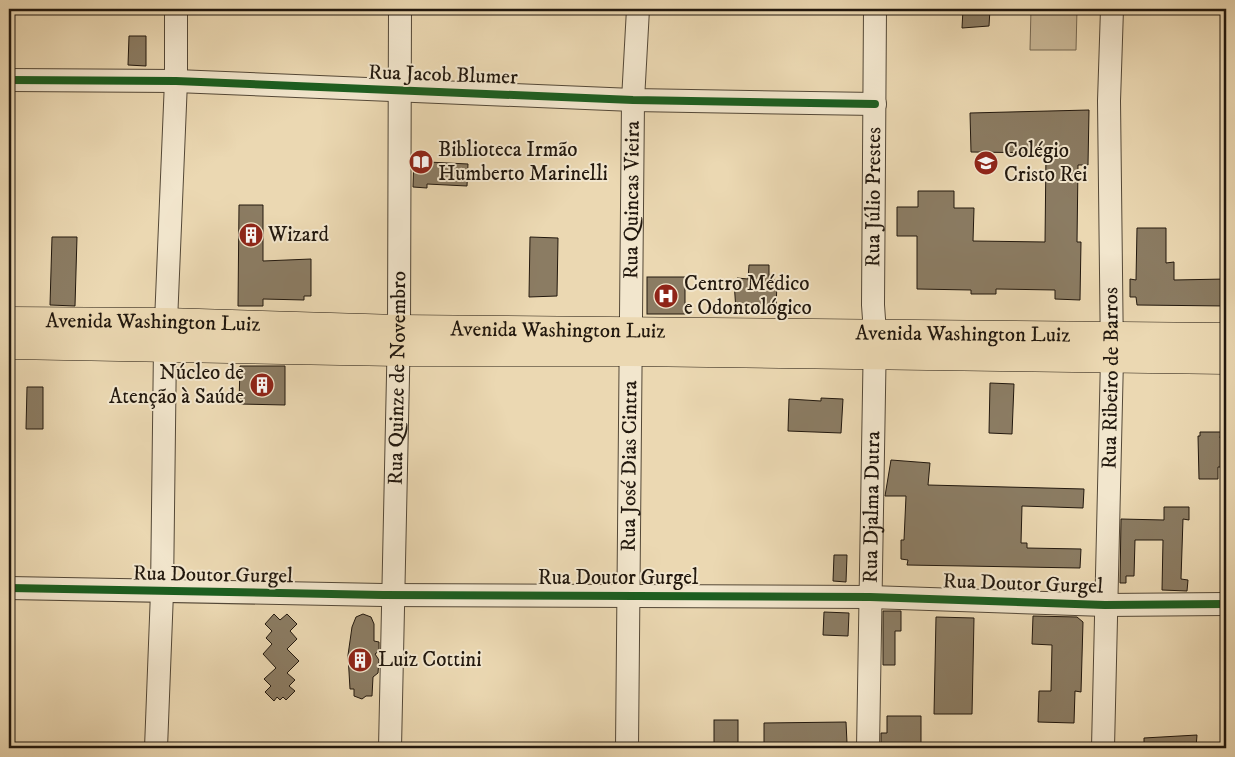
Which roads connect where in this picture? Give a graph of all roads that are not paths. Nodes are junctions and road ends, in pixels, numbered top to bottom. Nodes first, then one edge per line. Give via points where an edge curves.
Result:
1 (176, 9) edge
2 (400, 9) edge
3 (638, 9) edge
4 (875, 9) edge
5 (1112, 9) edge
6 (9, 80) edge
7 (176, 81) junction
8 (399, 91) junction
9 (633, 100) junction
10 (875, 104) junction
11 (9, 321) edge
12 (165, 334) junction
13 (1226, 337) edge
14 (398, 341) junction
15 (630, 342) junction
16 (9, 344) edge
17 (875, 344) junction
18 (1111, 347) junction
19 (1226, 360) edge
20 (9, 588) edge
21 (162, 592) junction
22 (395, 595) junction
23 (628, 596) junction
24 (870, 597) junction
25 (1226, 604) edge
26 (1105, 605) junction
27 (156, 748) edge
28 (390, 748) edge
29 (627, 748) edge
30 (868, 748) edge
31 (1103, 748) edge

1 - 7 street
2 - 8 street, Rua Quinze de Novembro
3 - 9 street, Rua Quincas Vieira
4 - 10 street, Rua Júlio Prestes
5 - 18 street, Rua Ribeiro de Barros via 1109,101
6 - 7 street, Rua Jacob Blumer
7 - 8 street, Rua Jacob Blumer
7 - 12 street
8 - 9 street, Rua Jacob Blumer
8 - 14 street, Rua Quinze de Novembro
9 - 10 street, Rua Jacob Blumer
9 - 15 street, Rua Quincas Vieira
10 - 17 street, Rua Júlio Prestes
11 - 12 main road, Avenida Washington Luiz
12 - 14 main road, Avenida Washington Luiz
12 - 16 main road, Avenida Washington Luiz
12 - 21 street
13 - 18 main road, Avenida Washington Luiz
14 - 15 main road, Avenida Washington Luiz
14 - 22 street, Rua Quinze de Novembro
15 - 17 main road, Avenida Washington Luiz
15 - 23 street, Rua José Dias Cintra
17 - 18 main road, Avenida Washington Luiz
17 - 24 street, Rua Djalma Dutra
18 - 19 main road, Avenida Washington Luiz
18 - 26 street, Rua Ribeiro de Barros
20 - 21 street, Rua Doutor Gurgel
21 - 22 street, Rua Doutor Gurgel
21 - 27 street
22 - 23 street, Rua Doutor Gurgel
22 - 28 street, Rua Quinze de Novembro
23 - 24 street, Rua Doutor Gurgel
23 - 29 street, Rua José Dias Cintra
24 - 26 street, Rua Doutor Gurgel
24 - 30 street, Rua Djalma Dutra
25 - 26 street, Rua Doutor Gurgel
26 - 31 street, Rua Ribeiro de Barros

